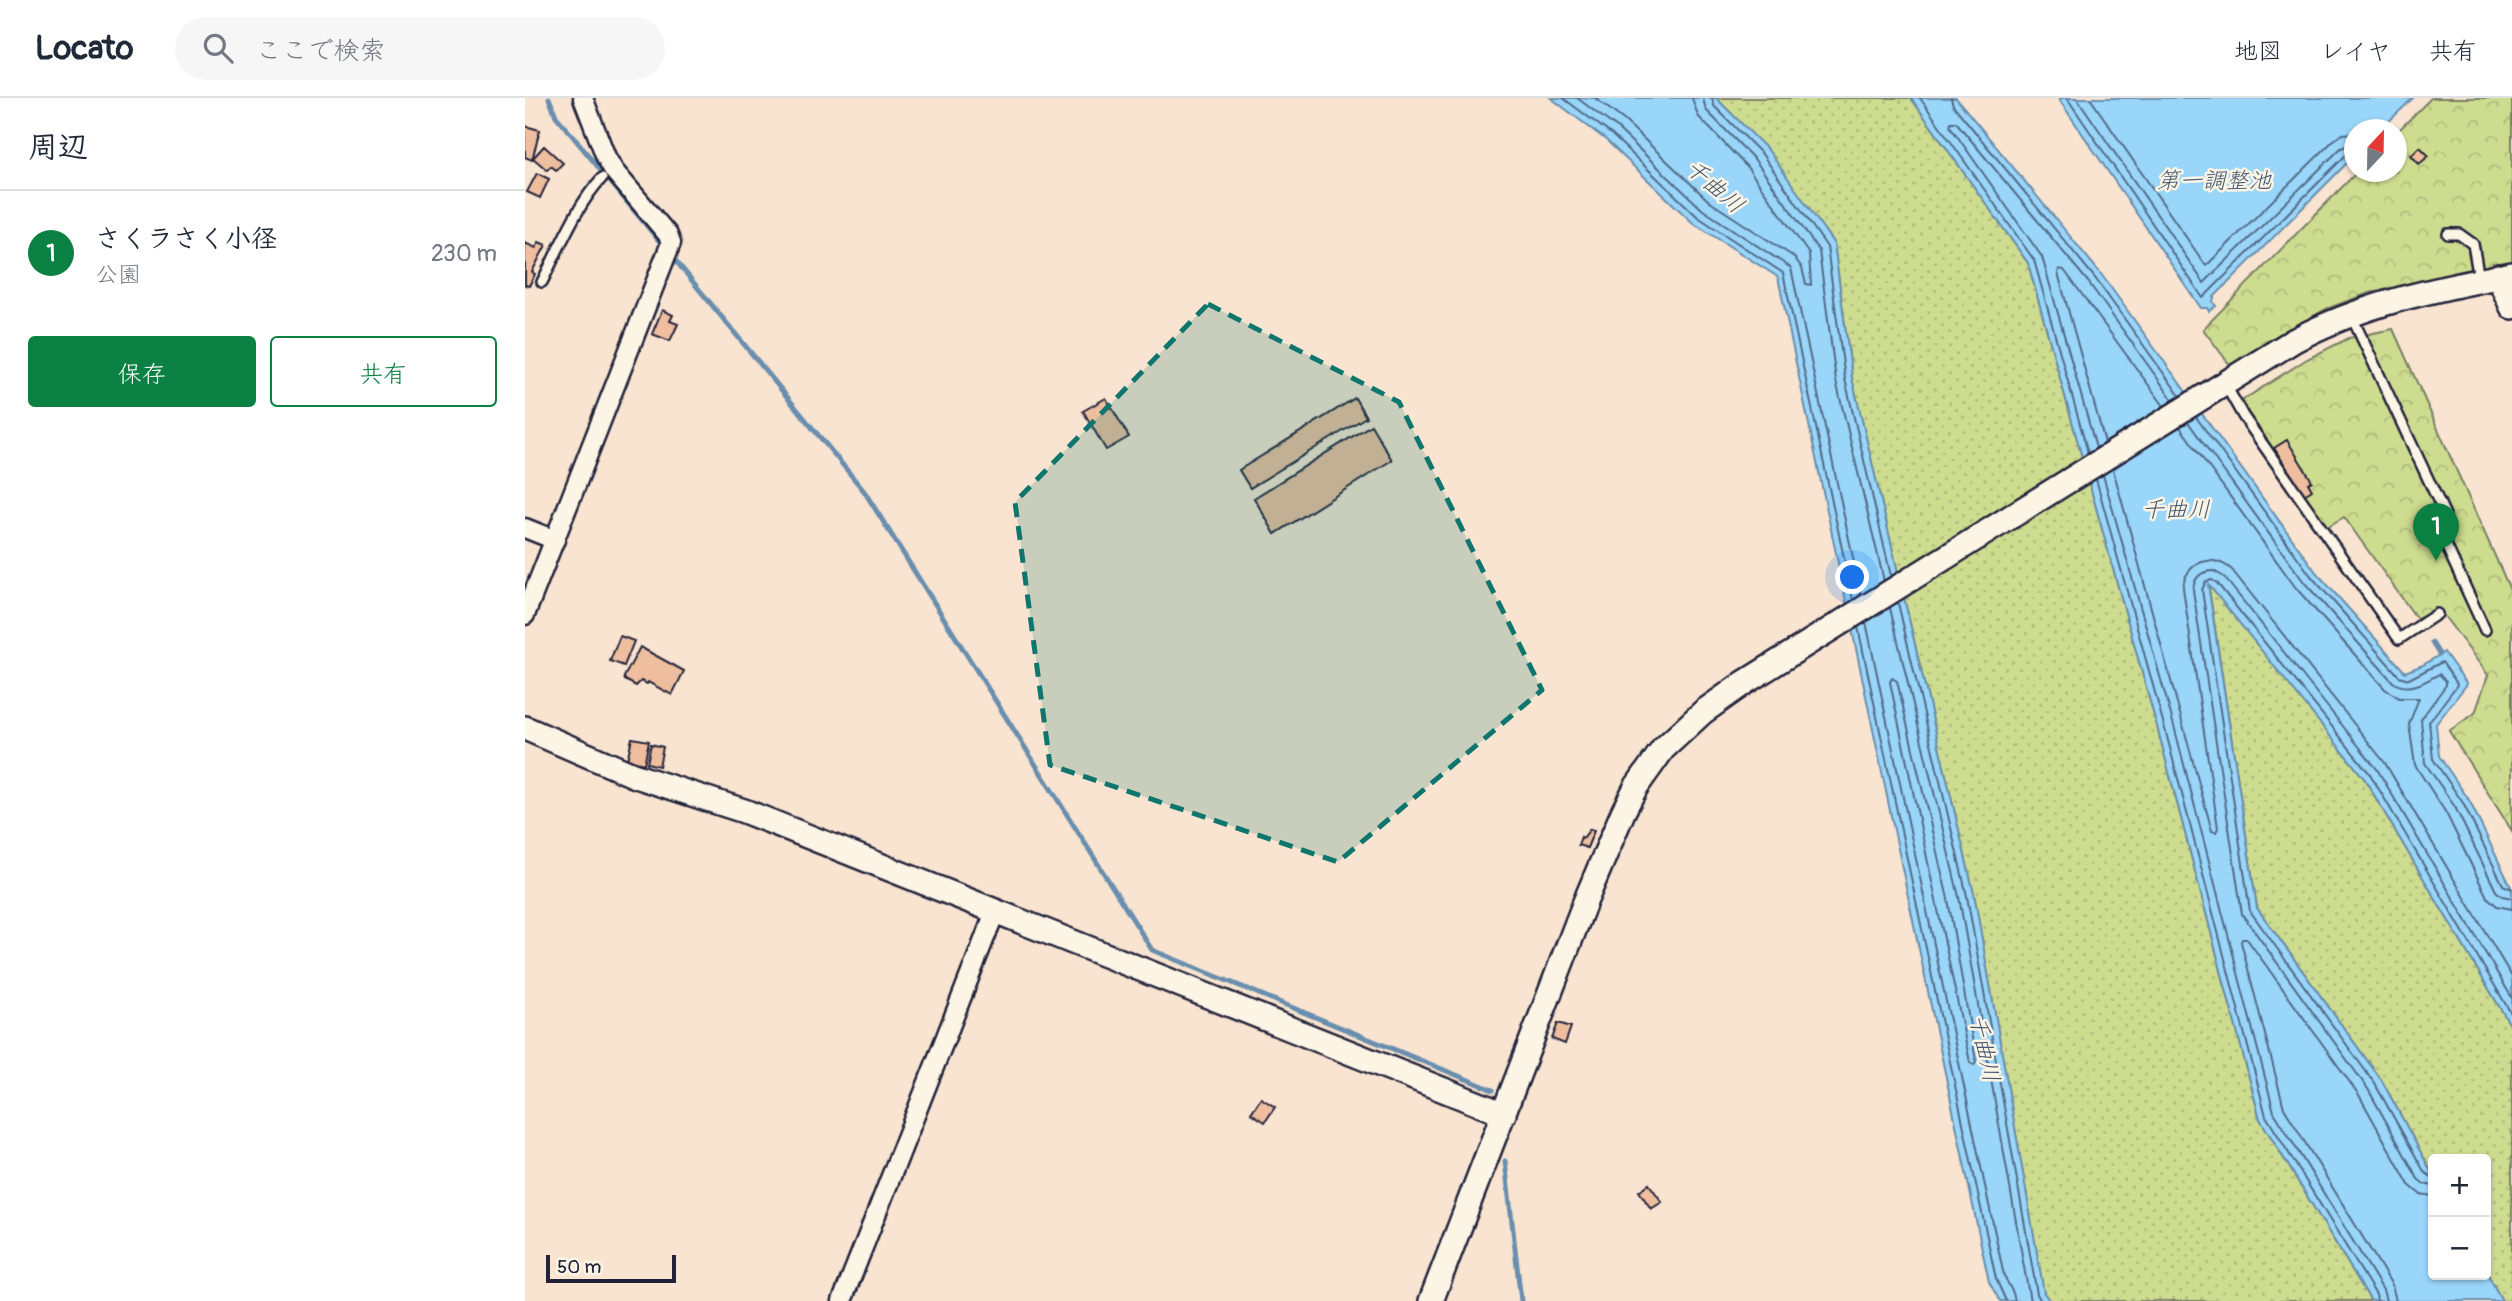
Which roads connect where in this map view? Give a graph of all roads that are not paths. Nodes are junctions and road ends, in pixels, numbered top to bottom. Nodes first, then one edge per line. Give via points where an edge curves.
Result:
1 (583, 98) edge
2 (608, 174) junction
3 (2448, 233) dead end
4 (2497, 276) edge
5 (542, 282) dead end
6 (2512, 307) edge
7 (2350, 313) junction
8 (2220, 385) junction
9 (525, 528) edge
10 (555, 540) junction
11 (2437, 614) dead end
12 (525, 615) edge
13 (2485, 630) dead end
14 (525, 728) edge
15 (995, 912) junction
16 (1504, 1114) junction
17 (842, 1301) edge
18 (1431, 1301) edge

1 - 2 street
2 - 5 lane via 571,225
2 - 10 street via 671,239
3 - 4 lane via 2459,233 2473,244
4 - 6 street
4 - 7 street
7 - 8 street
7 - 13 lane via 2445,515 2439,530
8 - 11 lane via 2399,639
8 - 16 street via 1719,700 1663,749 1636,787 1585,902
9 - 10 street
10 - 12 street
14 - 15 street via 633,775 744,811
15 - 16 street
15 - 17 street
16 - 18 street

